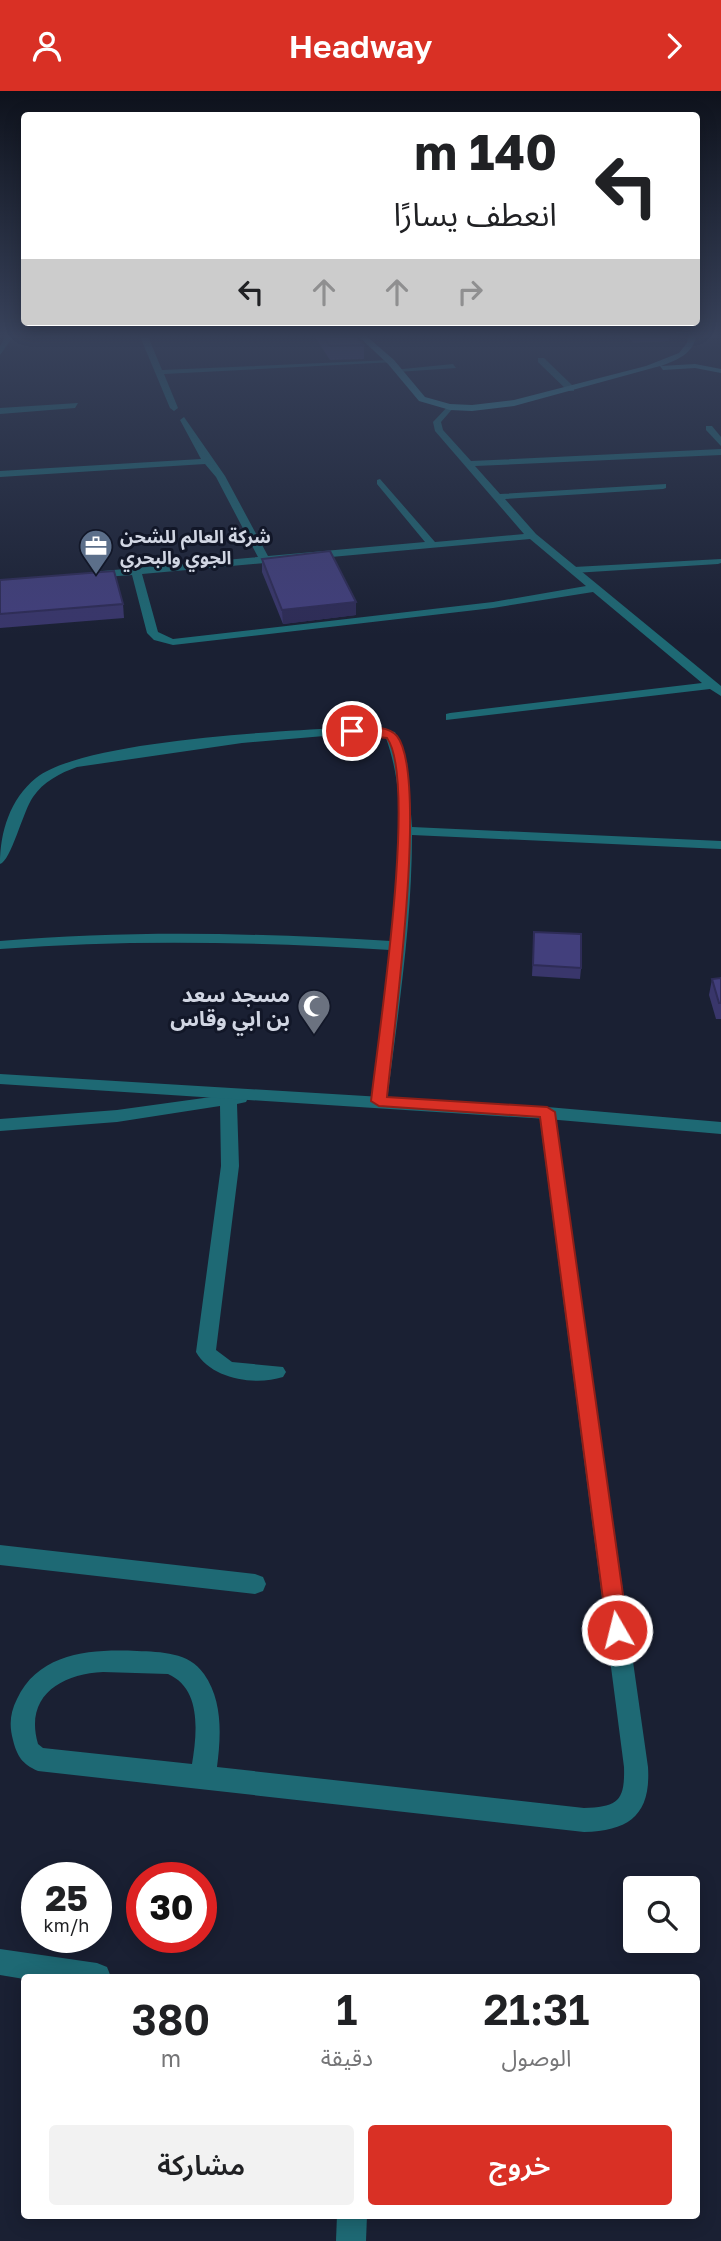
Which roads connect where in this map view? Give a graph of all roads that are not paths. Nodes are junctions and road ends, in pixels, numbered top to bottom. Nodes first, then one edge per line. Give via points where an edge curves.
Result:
1 (192, 434) edge
2 (443, 434) edge
3 (721, 452) edge
4 (207, 461) junction
5 (468, 464) junction
6 (0, 474) edge
7 (380, 482) dead end
8 (663, 486) dead end
9 (498, 497) junction
10 (532, 536) junction
11 (432, 544) junction
12 (264, 558) junction
13 (718, 561) dead end
14 (574, 570) junction
15 (136, 571) junction
16 (82, 576) edge
17 (595, 588) junction
18 (717, 689) edge
19 (450, 716) dead end
20 (404, 831) junction
21 (721, 845) edge
22 (0, 860) edge
23 (0, 945) edge
24 (397, 946) junction
25 (0, 1079) edge
26 (267, 1094) junction
27 (228, 1100) junction
28 (379, 1101) junction
29 (547, 1112) junction
30 (0, 1125) edge
31 (721, 1128) edge
32 (276, 1372) dead end
33 (0, 1555) edge
34 (255, 1584) dead end
35 (202, 1779) junction
36 (0, 1962) edge
37 (78, 1974) edge
38 (352, 2219) edge
39 (351, 2241) edge

1 - 4 street
2 - 5 street
3 - 5 street
4 - 6 street
4 - 12 street via 220,476
5 - 9 street
7 - 11 street
8 - 9 street
9 - 10 street
10 - 11 street
10 - 14 street
11 - 12 street
12 - 15 street
13 - 14 lane
14 - 17 street
15 - 16 street
15 - 17 street via 153,633 173,642 480,607
17 - 18 street
18 - 19 street
20 - 21 street
20 - 22 street via 403,767 397,744 382,731 352,731 83,761 44,779 27,794
20 - 24 street
23 - 24 street via 176,935
24 - 28 street
25 - 26 street
26 - 27 street
26 - 28 street
27 - 30 street via 117,1117
27 - 32 street via 230,1166 206,1352 215,1365 229,1370
28 - 29 street
29 - 31 street
29 - 35 street via 636,1767 638,1789 632,1803 603,1821 584,1820
33 - 34 street
35 - 35 street via 38,1759 28,1751 22,1718 30,1697 43,1681 81,1663 181,1666 194,1675 204,1702 208,1731
36 - 37 street
38 - 39 street

